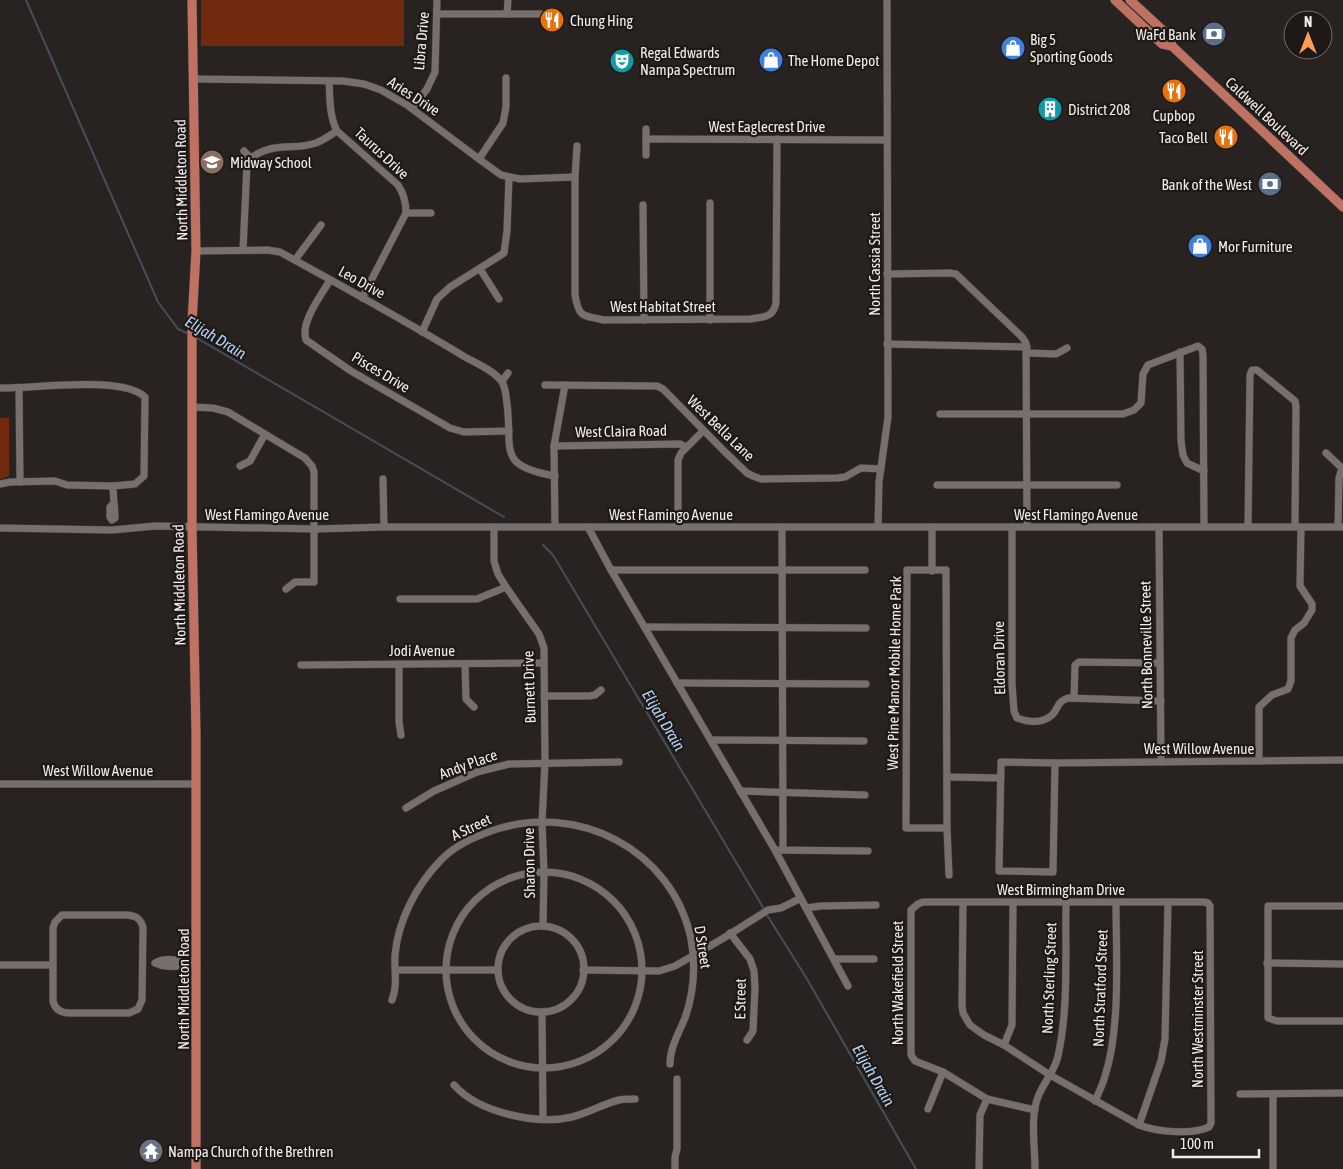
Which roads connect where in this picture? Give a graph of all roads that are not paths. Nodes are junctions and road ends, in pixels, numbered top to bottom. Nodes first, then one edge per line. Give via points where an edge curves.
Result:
1 (192, 0) edge
2 (437, 0) edge
3 (508, 0) edge
4 (887, 0) edge
5 (1115, 0) edge
6 (1130, 0) edge
7 (438, 14) junction
8 (507, 14) junction
9 (541, 14) dead end
10 (1172, 46) junction
11 (506, 78) dead end
12 (194, 79) junction
13 (329, 81) junction
14 (412, 108) junction
15 (646, 129) dead end
16 (337, 131) junction
17 (646, 139) junction
18 (777, 139) junction
19 (887, 140) junction
20 (577, 146) dead end
21 (244, 151) dead end
22 (646, 155) dead end
23 (251, 158) junction
24 (478, 159) junction
25 (509, 177) junction
26 (575, 177) junction
27 (710, 203) dead end
28 (644, 205) dead end
29 (1343, 207) edge
30 (406, 213) junction
31 (432, 213) dead end
32 (322, 224) dead end
33 (243, 250) junction
34 (196, 251) junction
35 (295, 260) junction
36 (480, 269) junction
37 (887, 274) junction
38 (330, 280) junction
39 (362, 298) junction
40 (500, 299) dead end
41 (644, 320) junction
42 (710, 320) junction
43 (422, 332) junction
44 (887, 344) junction
45 (1067, 348) dead end
46 (1026, 350) junction
47 (1180, 352) junction
48 (508, 373) dead end
49 (502, 380) junction
50 (545, 385) dead end
51 (565, 385) junction
52 (0, 388) edge
53 (19, 388) junction
54 (192, 407) junction
55 (940, 414) dead end
56 (1026, 414) junction
57 (509, 431) junction
58 (703, 431) junction
59 (265, 434) junction
60 (554, 446) junction
61 (686, 447) junction
62 (1326, 453) dead end
63 (240, 466) dead end
64 (1343, 468) edge
65 (881, 469) junction
66 (1204, 470) junction
67 (554, 476) junction
68 (383, 479) dead end
69 (20, 482) junction
70 (0, 484) edge
71 (938, 485) dead end
72 (1026, 485) junction
73 (1117, 485) dead end
74 (113, 486) junction
75 (384, 527) junction
76 (494, 527) junction
77 (555, 527) junction
78 (588, 527) junction
79 (678, 527) junction
80 (782, 527) junction
81 (878, 527) junction
82 (932, 527) junction
83 (1012, 527) junction
84 (1027, 527) junction
85 (1159, 527) junction
86 (1204, 527) junction
87 (1248, 527) junction
88 (1298, 527) junction
89 (1340, 527) edge
90 (0, 528) edge
91 (192, 528) junction
92 (315, 529) junction
93 (112, 530) junction
94 (611, 570) junction
95 (782, 570) junction
96 (865, 570) dead end
97 (932, 570) junction
98 (506, 587) junction
99 (286, 589) dead end
100 (400, 599) dead end
101 (645, 627) junction
102 (783, 627) junction
103 (866, 628) dead end
104 (544, 663) junction
105 (1160, 663) junction
106 (399, 664) junction
107 (465, 664) junction
108 (301, 665) dead end
109 (677, 683) junction
110 (783, 684) junction
111 (866, 684) dead end
112 (601, 690) dead end
113 (544, 696) junction
114 (1074, 698) junction
115 (1161, 701) junction
116 (474, 707) dead end
117 (401, 734) dead end
118 (711, 740) junction
119 (783, 741) junction
120 (864, 741) dead end
121 (1343, 760) edge
122 (1259, 761) junction
123 (620, 762) dead end
124 (1161, 762) junction
125 (545, 763) junction
126 (1055, 763) junction
127 (947, 777) junction
128 (1001, 778) junction
129 (0, 784) edge
130 (196, 784) junction
131 (740, 791) junction
132 (783, 792) junction
133 (865, 794) dead end
134 (543, 798) joint
135 (406, 808) dead end
136 (542, 822) junction
137 (947, 828) junction
138 (632, 849) joint
139 (779, 850) junction
140 (868, 851) dead end
141 (544, 872) junction
142 (949, 875) dead end
143 (800, 899) junction
144 (963, 902) junction
145 (1168, 902) junction
146 (1013, 903) junction
147 (1066, 903) junction
148 (1116, 903) junction
149 (1208, 903) joint
150 (876, 905) dead end
151 (916, 906) joint
152 (1343, 906) edge
153 (806, 908) junction
154 (543, 926) junction
155 (730, 933) junction
156 (693, 956) junction
157 (834, 959) junction
158 (874, 959) dead end
159 (197, 963) junction
160 (1267, 963) junction
161 (143, 964) junction
162 (1343, 964) edge
163 (0, 965) edge
164 (53, 965) junction
165 (396, 970) junction
166 (446, 970) junction
167 (498, 970) junction
168 (583, 970) junction
169 (642, 971) junction
170 (848, 986) dead end
171 (392, 1000) dead end
172 (542, 1012) junction
173 (1343, 1021) edge
174 (747, 1040) dead end
175 (1004, 1045) junction
176 (670, 1064) dead end
177 (543, 1068) junction
178 (942, 1072) junction
179 (1050, 1075) junction
180 (678, 1078) dead end
181 (454, 1085) dead end
182 (1343, 1093) edge
183 (1240, 1094) dead end
184 (1273, 1094) junction
185 (635, 1099) dead end
186 (987, 1099) junction
187 (1095, 1101) junction
188 (928, 1109) dead end
189 (1035, 1110) junction
190 (543, 1118) junction
191 (1139, 1125) junction
192 (196, 1169) edge
193 (675, 1169) edge
194 (979, 1169) edge
195 (1035, 1169) edge
196 (1273, 1169) edge

1 - 12 main road, North Middleton Road
2 - 7 street, Libra Drive
3 - 8 street
4 - 19 street, North Cassia Street
5 - 10 main road, Caldwell Boulevard via 1162,44
6 - 10 main road, Caldwell Boulevard via 1169,36
7 - 8 street
7 - 14 street, Libra Drive via 434,72 427,89
8 - 9 street
10 - 29 main road, Caldwell Boulevard
11 - 24 street via 503,123
12 - 13 street, Aries Drive
12 - 34 main road, North Middleton Road
13 - 14 street, Aries Drive via 364,84
13 - 16 street, Taurus Drive via 331,111
14 - 24 street, Aries Drive
15 - 17 street
16 - 23 street via 315,144 269,149
16 - 30 street, Taurus Drive via 398,185 404,194
17 - 18 street, West Eaglecrest Drive
17 - 22 street
18 - 19 street, West Eaglecrest Drive
18 - 42 street, West Habitat Street via 775,311 750,319
19 - 37 street, North Cassia Street
20 - 26 street
21 - 23 street
23 - 33 street via 247,164
24 - 25 street, Aries Drive
25 - 26 street, Aries Drive
25 - 36 street via 504,253
26 - 41 street, West Habitat Street via 575,295 578,311 604,320
27 - 42 street
28 - 41 street
30 - 31 street
30 - 39 street
32 - 35 street
33 - 34 street, Leo Drive
33 - 35 street, Leo Drive via 280,252
34 - 54 main road, North Middleton Road
35 - 38 street, Leo Drive
36 - 40 street
36 - 43 street via 437,299
37 - 44 street, North Cassia Street
37 - 46 street via 956,274 1022,337
38 - 39 street, Leo Drive
38 - 57 street, Pisces Drive via 306,323 306,340 351,371 450,428 464,432
39 - 43 street, Leo Drive
41 - 42 street, West Habitat Street
43 - 49 street, Leo Drive
44 - 46 street
44 - 65 street, North Cassia Street via 888,418
45 - 46 street via 1056,354
46 - 56 street
47 - 56 street via 1148,365 1143,374 1141,402 1134,410 1123,414
47 - 66 street via 1183,455 1187,463
47 - 66 street via 1198,346 1202,350
48 - 49 street
49 - 57 street
50 - 51 street, West Bella Lane
51 - 58 street, West Bella Lane via 657,386
51 - 60 street
52 - 53 street
53 - 69 street
53 - 74 street via 114,386 139,392 145,397 144,476 135,484
54 - 59 street via 228,412
54 - 91 main road, North Middleton Road
55 - 56 street
56 - 72 street
57 - 67 street via 512,459 518,465
58 - 61 street
58 - 65 street, West Bella Lane via 747,472 761,479 837,478 861,468
59 - 63 street via 250,461
59 - 92 street via 305,458 312,466
60 - 61 street, West Claira Road via 680,444
60 - 67 street
61 - 79 street via 678,460
62 - 64 street
64 - 89 street via 1339,478
65 - 81 street, North Cassia Street
66 - 86 street
67 - 77 street
68 - 75 street
69 - 70 street
69 - 74 street via 55,481 67,485
71 - 72 street
72 - 73 street
72 - 84 street
74 - 93 street via 113,504 110,507
75 - 76 street, West Flamingo Avenue
75 - 92 street, West Flamingo Avenue
76 - 77 street, West Flamingo Avenue
76 - 98 street, Burnett Drive via 494,561
77 - 78 street, West Flamingo Avenue
78 - 79 street, West Flamingo Avenue
78 - 94 street
79 - 80 street, West Flamingo Avenue
80 - 81 street, West Flamingo Avenue
80 - 95 street
81 - 82 street, West Flamingo Avenue
82 - 83 street, West Flamingo Avenue
82 - 97 street
83 - 84 street, West Flamingo Avenue
83 - 114 street, Eldoran Drive via 1014,711 1017,718 1035,722 1052,715 1059,702
84 - 85 street, West Flamingo Avenue
85 - 86 street, West Flamingo Avenue
85 - 105 street, North Bonneville Street
86 - 87 street, West Flamingo Avenue
87 - 88 street, West Flamingo Avenue
87 - 88 street via 1252,370 1257,370 1295,401
88 - 89 street, West Flamingo Avenue
88 - 122 street via 1300,586 1312,604 1312,610 1291,638 1291,681 1288,689 1272,695 1259,707
90 - 93 street, West Flamingo Avenue
91 - 92 street, West Flamingo Avenue
91 - 93 street, West Flamingo Avenue via 155,526
91 - 130 main road, North Middleton Road
92 - 99 street via 314,582 295,582
94 - 95 street
94 - 101 street
95 - 96 street
95 - 102 street
97 - 127 street via 946,570
97 - 137 street, West Pine Manor Mobile Home Park via 907,570 906,828
98 - 100 street via 477,599
98 - 104 street, Burnett Drive via 539,634 544,648
101 - 102 street
101 - 109 street
102 - 103 street
102 - 110 street
104 - 107 street, Jodi Avenue
104 - 113 street, Burnett Drive
105 - 114 street via 1079,662 1074,665
105 - 115 street, North Bonneville Street
106 - 107 street, Jodi Avenue
106 - 108 street, Jodi Avenue
106 - 117 street
107 - 116 street via 466,699
109 - 110 street
109 - 118 street
110 - 111 street
110 - 119 street
112 - 113 street via 588,696
113 - 125 street, Burnett Drive
114 - 115 street
115 - 124 street, North Bonneville Street
118 - 119 street
118 - 131 street
119 - 120 street
119 - 132 street
121 - 122 street, West Willow Avenue
122 - 124 street, West Willow Avenue
123 - 125 street, Andy Place
124 - 126 street, West Willow Avenue
125 - 134 street, Burnett Drive
125 - 135 street, Andy Place via 509,764 477,772
126 - 128 street via 1001,762
126 - 128 street via 1053,872 999,871
127 - 128 street
127 - 137 street
129 - 130 street, West Willow Avenue
130 - 159 main road, North Middleton Road
131 - 132 street
131 - 139 street
132 - 133 street
132 - 139 street
134 - 136 street, Sharon Drive
136 - 138 street, A Street via 573,824 599,831
136 - 141 street, Sharon Drive
136 - 165 street, A Street via 499,828 480,835 460,844 440,860 408,907 400,928
137 - 142 street
138 - 156 street, D Street via 658,873 670,890 688,929
139 - 140 street
139 - 143 street
141 - 154 street, Sharon Drive
141 - 166 street via 500,883 475,901 454,933
141 - 169 street via 586,882 608,895 620,908 636,937
143 - 153 street
143 - 155 street via 768,910
144 - 146 street, West Birmingham Drive
144 - 151 street, West Birmingham Drive via 923,902
144 - 175 street via 963,1013 970,1025
145 - 148 street, West Birmingham Drive
145 - 149 street, West Birmingham Drive
145 - 191 street via 1165,1039
146 - 147 street, West Birmingham Drive
146 - 175 street via 1012,1025
147 - 148 street, West Birmingham Drive
147 - 179 street, North Sterling Street via 1065,1001 1058,1058
148 - 187 street, North Stratford Street via 1115,1015 1111,1053
149 - 191 street, North Westminster Street via 1211,913 1210,1127 1163,1130
150 - 153 street
151 - 178 street, North Wakefield Street via 911,910 911,1055 915,1061
152 - 160 street via 1268,906
153 - 157 street
154 - 167 street via 525,929 510,939 500,955
154 - 168 street via 561,931 570,938 580,954
155 - 156 street
155 - 174 street, E Street via 750,959 754,971 753,1030
156 - 169 street via 660,971
156 - 176 street, D Street via 691,1000 670,1054
157 - 158 street
157 - 170 street
159 - 161 street via 160,960
159 - 192 main road, North Middleton Road
160 - 162 street
160 - 173 street via 1268,1018 1277,1021
161 - 164 street via 142,1000 138,1009 129,1014 70,1014 58,1010 53,1001
161 - 164 street via 143,927 138,918 128,915 66,915 58,918 53,928
163 - 164 street
165 - 166 street
165 - 171 street, A Street via 396,990
166 - 167 street
166 - 177 street via 448,992 467,1031 501,1058
167 - 172 street via 501,985 511,1000 526,1009
168 - 169 street
168 - 172 street via 581,983 571,999 556,1009
169 - 177 street via 634,1008 612,1040 580,1061
172 - 177 street
175 - 179 street
177 - 190 street
178 - 186 street
178 - 188 street
179 - 187 street
179 - 189 street, North Sterling Street via 1037,1098
180 - 193 street
181 - 190 street via 492,1109 514,1116
182 - 184 street
183 - 184 street
184 - 196 street
185 - 190 street via 620,1100 569,1117
186 - 189 street
186 - 194 street via 980,1115
187 - 191 street
189 - 195 street, North Sterling Street

